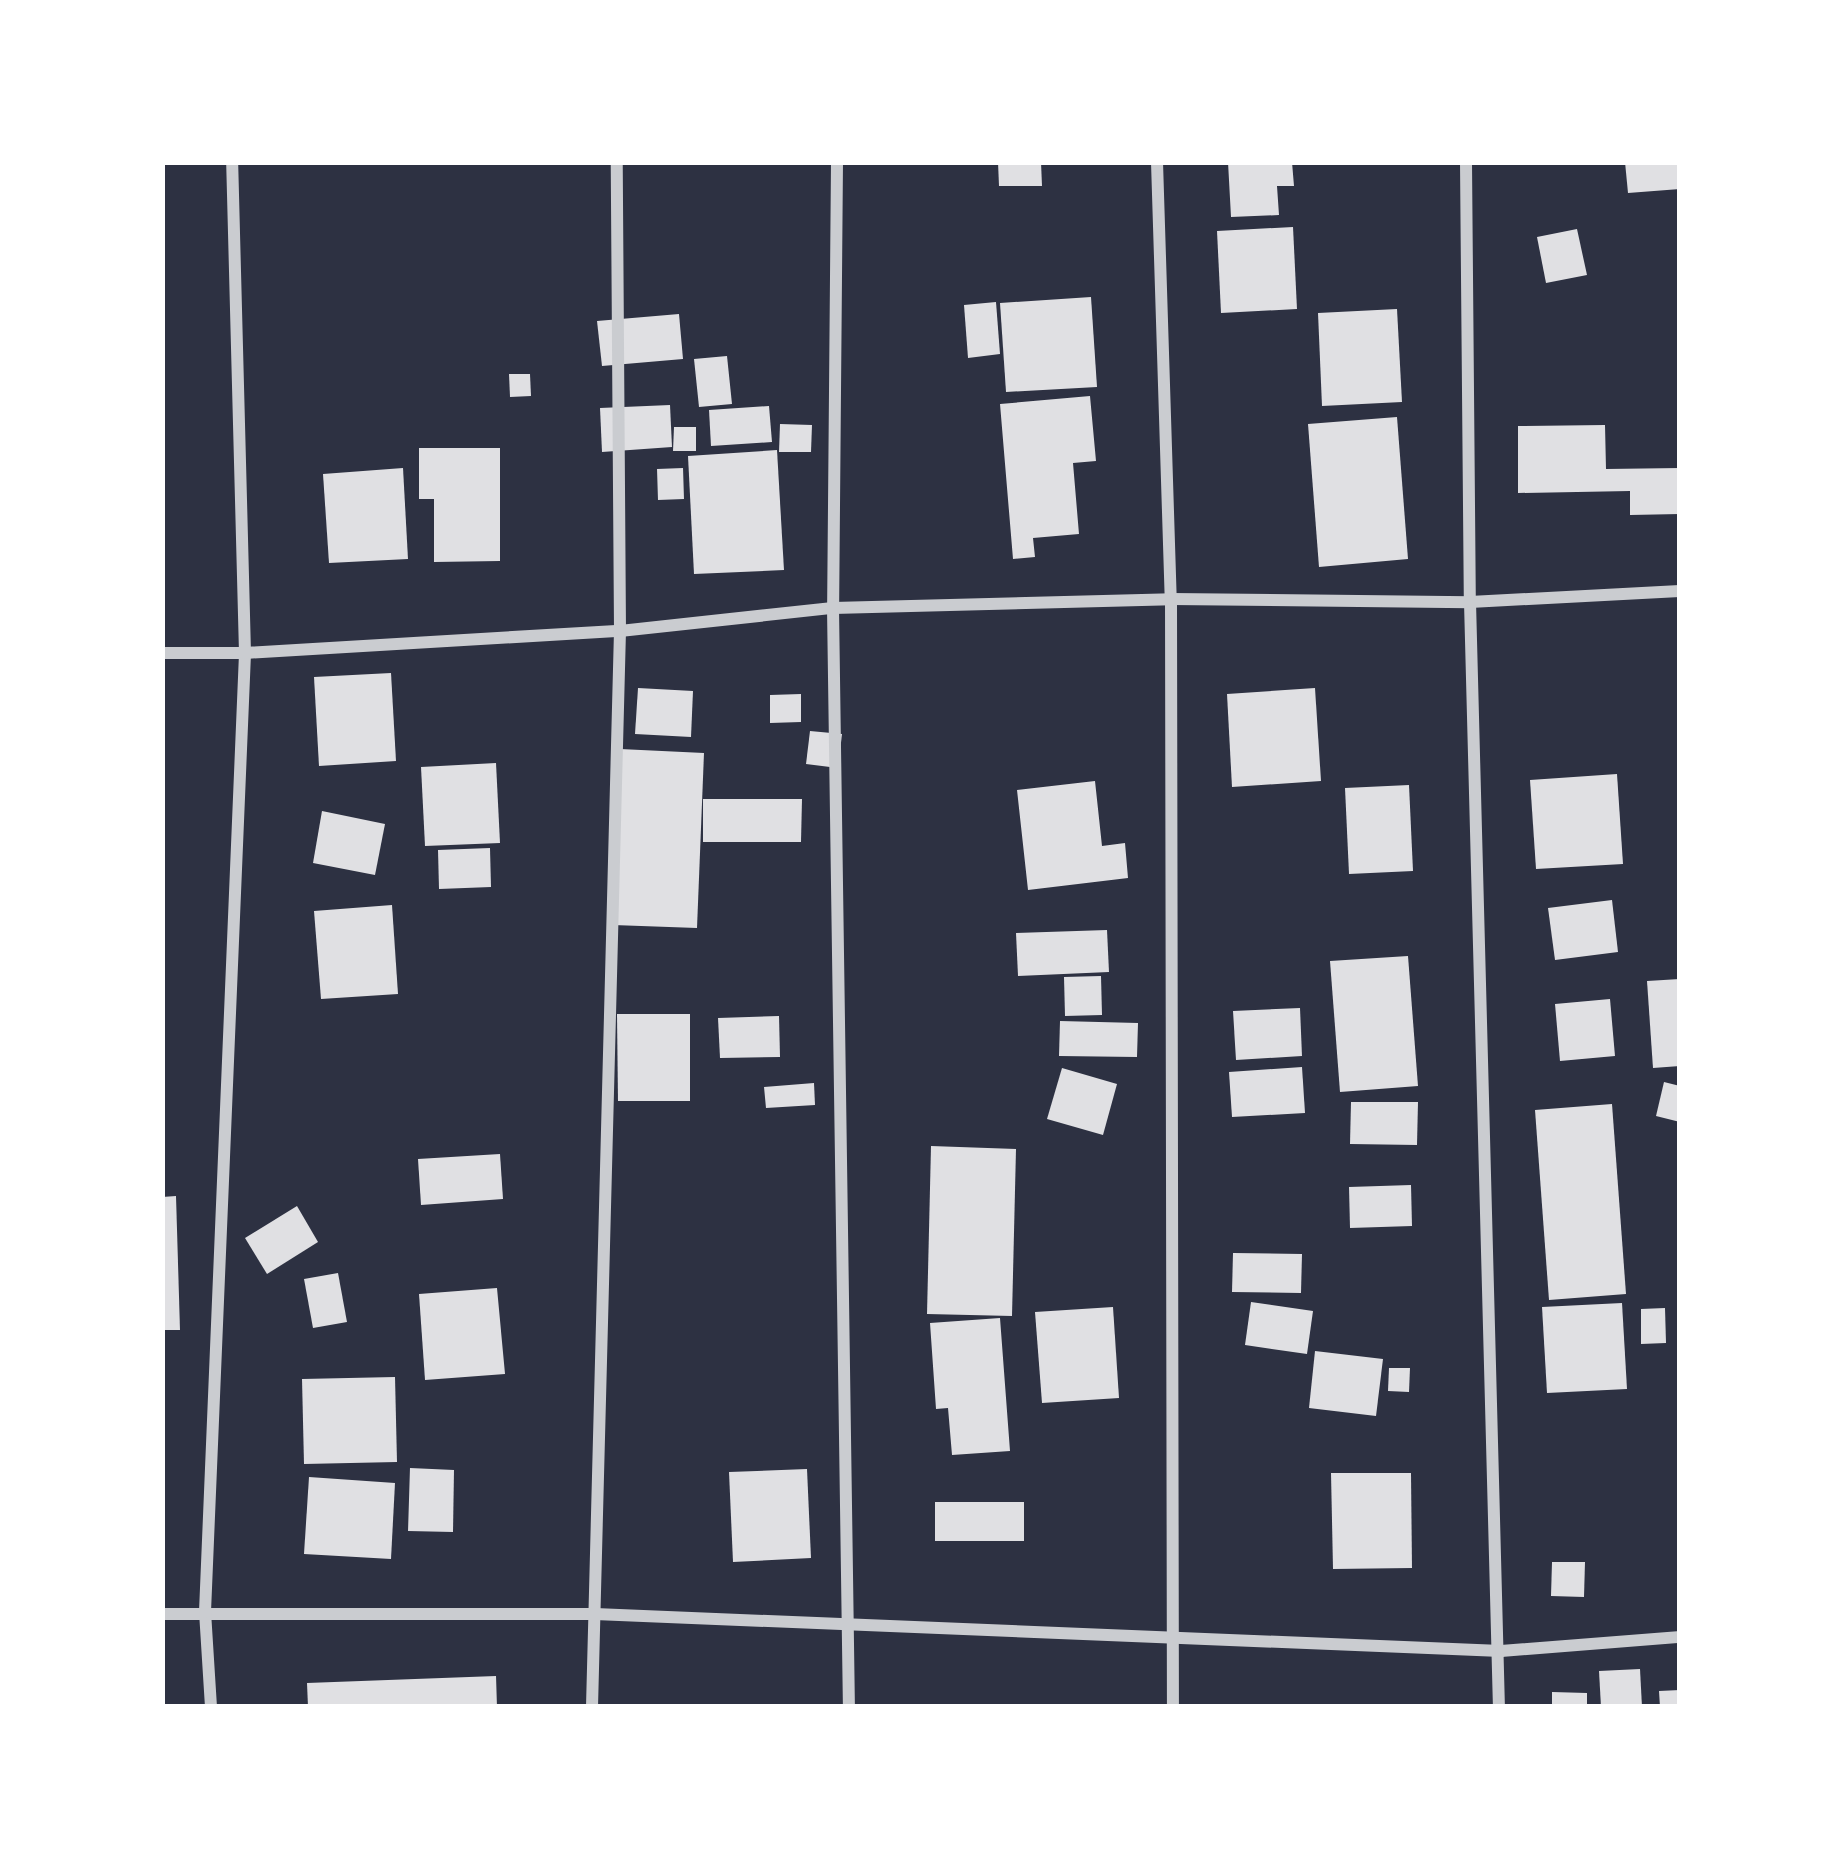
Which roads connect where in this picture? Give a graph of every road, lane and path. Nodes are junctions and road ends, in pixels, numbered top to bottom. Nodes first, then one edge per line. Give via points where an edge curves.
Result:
1 (232, 162) edge
2 (617, 162) edge
3 (837, 162) edge
4 (1157, 162) edge
5 (1466, 162) edge
6 (1680, 591) edge
7 (1171, 599) junction
8 (1470, 602) junction
9 (833, 608) junction
10 (620, 631) junction
11 (162, 652) edge
12 (245, 653) junction
13 (205, 1612) junction
14 (596, 1613) junction
15 (162, 1614) edge
16 (848, 1622) junction
17 (1680, 1637) edge
18 (1174, 1640) junction
19 (1501, 1651) junction
20 (211, 1707) edge
21 (592, 1707) edge
22 (849, 1707) edge
23 (1173, 1707) edge
24 (1499, 1707) edge

1 - 12 street
2 - 10 street
3 - 9 street
4 - 7 street
5 - 8 street
6 - 8 street
7 - 8 street
7 - 9 street
7 - 18 street
8 - 19 street
9 - 10 street
9 - 16 street
10 - 12 street
10 - 14 street
11 - 12 street
12 - 13 street
13 - 14 street
13 - 15 street
13 - 20 street
14 - 16 street
14 - 21 street
16 - 18 street
16 - 22 street
17 - 19 street
18 - 19 street
18 - 23 street
19 - 24 street

